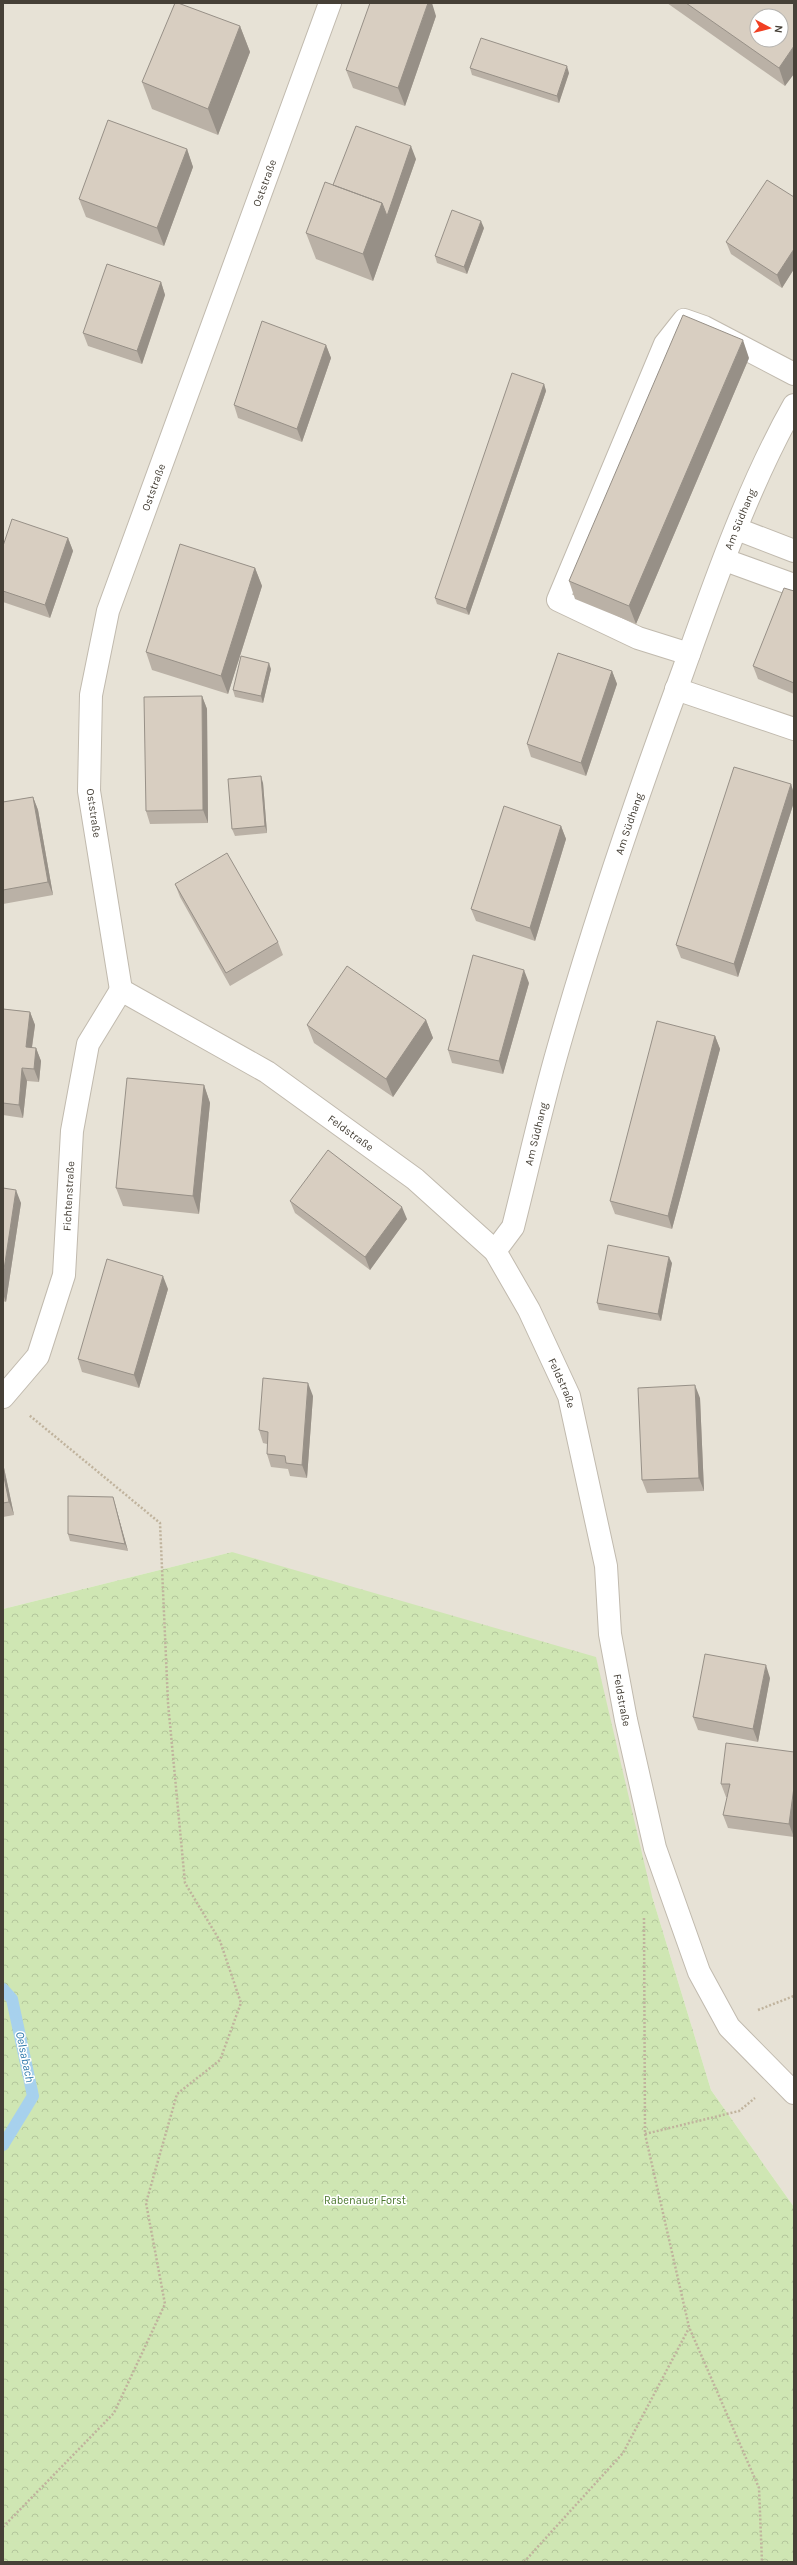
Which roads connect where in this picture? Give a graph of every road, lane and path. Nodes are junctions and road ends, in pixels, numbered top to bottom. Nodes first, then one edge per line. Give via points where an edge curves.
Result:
1 (330, 3) edge
2 (794, 374) edge
3 (794, 406) edge
4 (737, 529) junction
5 (794, 551) edge
6 (725, 560) junction
7 (794, 585) edge
8 (689, 654) junction
9 (676, 689) junction
10 (794, 729) edge
11 (121, 990) junction
12 (495, 1251) junction
13 (4, 1397) edge
14 (643, 1915) dead end
15 (794, 2093) edge
16 (739, 2111) dead end
17 (645, 2134) junction
18 (689, 2327) junction
19 (3, 2527) edge
20 (524, 2562) edge
21 (762, 2562) edge

1 - 11 street, Oststraße via 108,611 91,695 89,791
2 - 8 street via 704,327 684,320 665,344 558,600 638,638
3 - 4 street, Am Südhang via 770,447
4 - 5 street
4 - 6 street, Am Südhang
6 - 7 street
6 - 8 street, Am Südhang
8 - 9 street, Am Südhang
9 - 10 street
9 - 12 street, Am Südhang via 603,900 558,1050 513,1228
11 - 12 street, Feldstraße via 267,1072 415,1178
11 - 13 street, Fichtenstraße via 88,1044 72,1131 64,1274 38,1356
12 - 15 street, Feldstraße via 529,1310 569,1396 606,1566 610,1634 626,1720 655,1848 699,1972 729,2027 778,2080
13 - 19 path via 160,1523 168,1703 185,1884 220,1941 241,2003 220,2060 177,2094 146,2203 165,2304 114,2413
14 - 17 path
16 - 17 path
17 - 18 path
18 - 20 path via 623,2452
18 - 21 path via 759,2488

